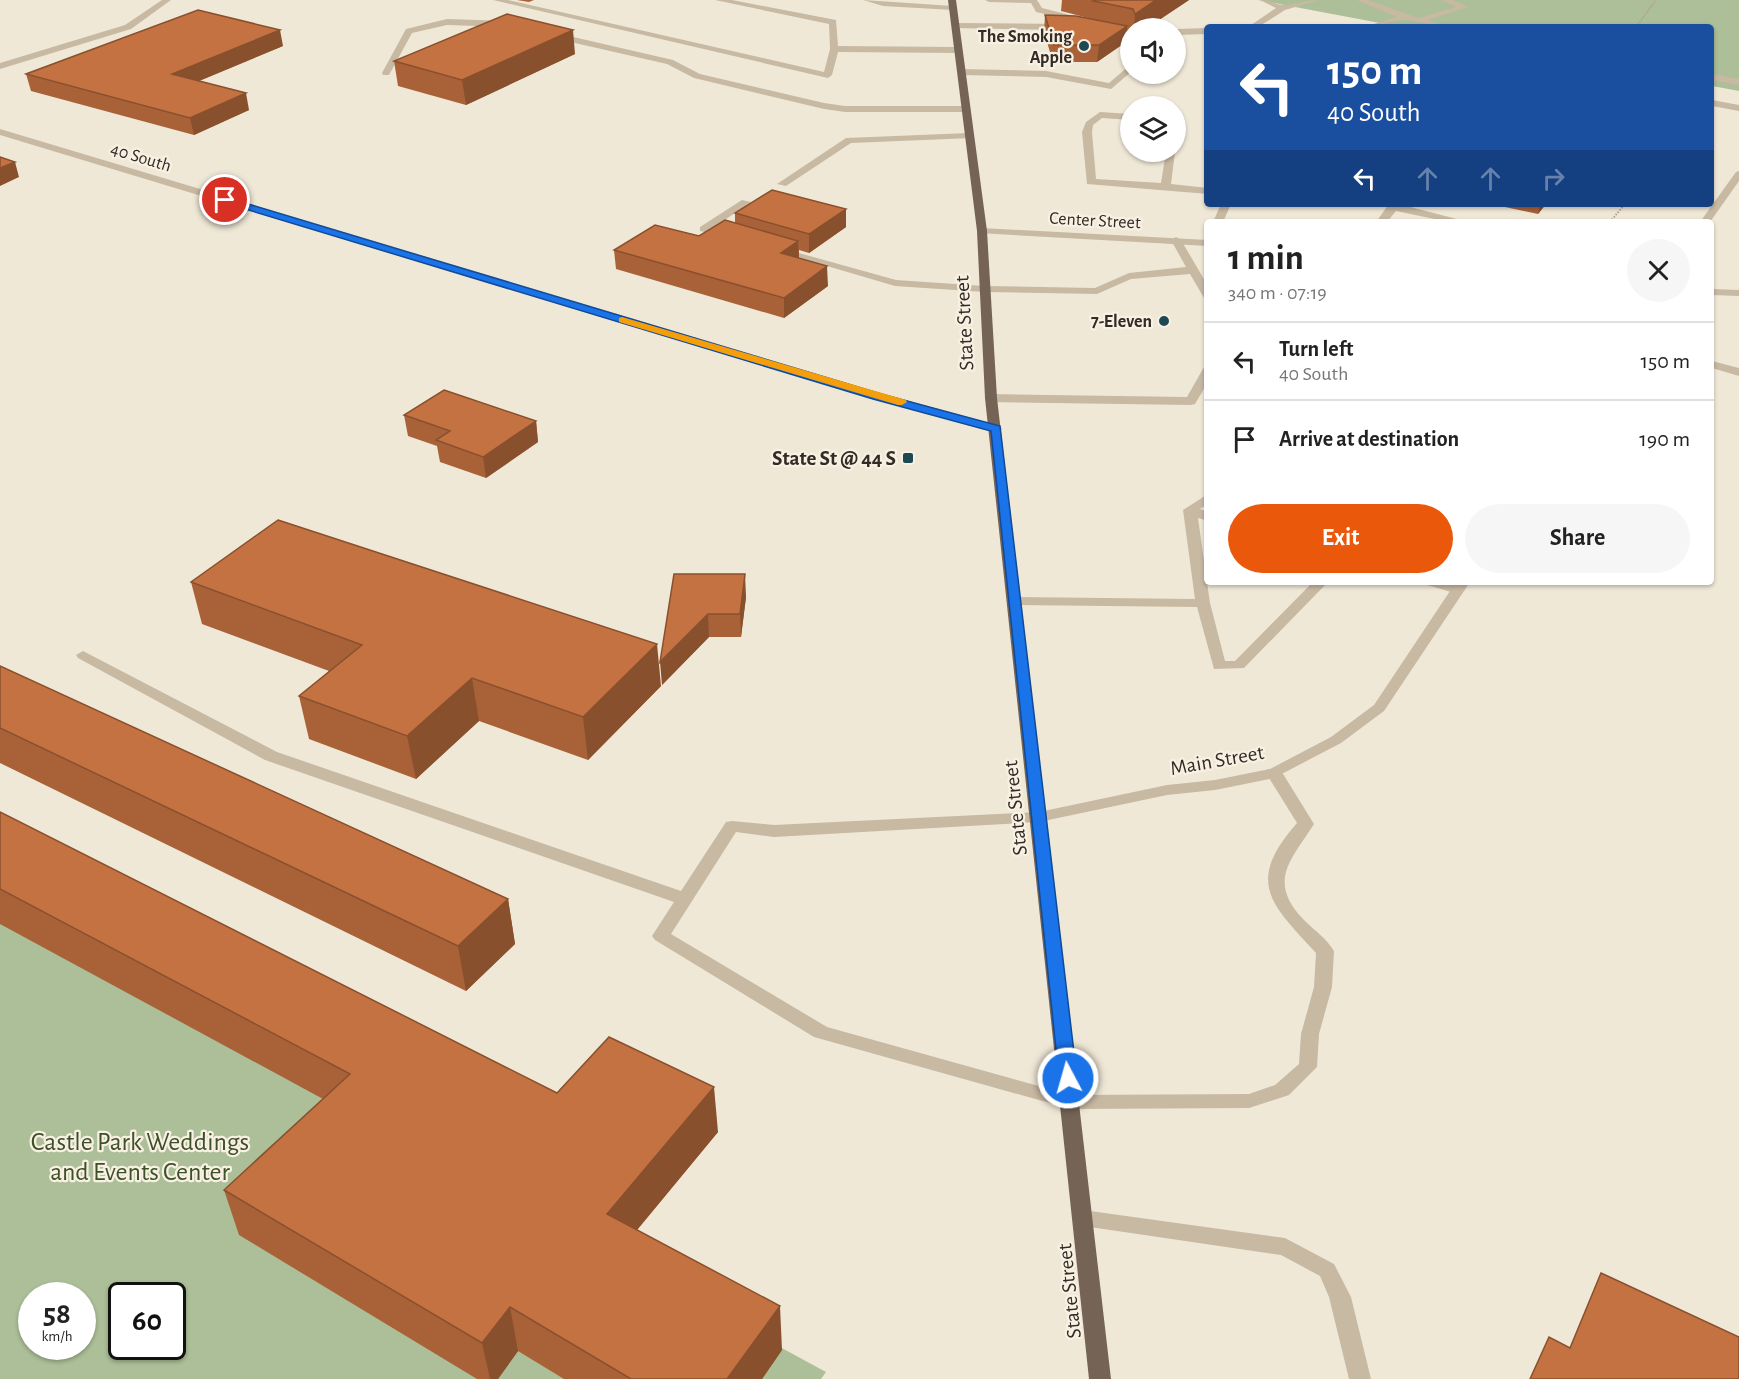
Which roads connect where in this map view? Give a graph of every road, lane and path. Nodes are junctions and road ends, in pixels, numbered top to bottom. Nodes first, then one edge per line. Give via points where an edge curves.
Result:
1 (167, 0) edge
2 (497, 0) edge
3 (719, 0) edge
4 (867, 0) edge
5 (989, 0) edge
6 (1264, 0) edge
7 (1315, 0) edge
8 (1361, 0) edge
9 (1446, 0) edge
10 (1656, 0) edge
11 (952, 4) edge
12 (1282, 8) junction
13 (1405, 17) junction
14 (1417, 20) junction
15 (1096, 22) edge
16 (1257, 24) edge
17 (1379, 24) edge
18 (1433, 24) edge
19 (1638, 24) edge
20 (512, 25) edge
21 (955, 26) junction
22 (1086, 29) edge
23 (1204, 31) edge
24 (1186, 32) edge
25 (546, 33) edge
26 (834, 49) junction
27 (958, 50) junction
28 (0, 66) edge
29 (962, 72) junction
30 (386, 73) dead end
31 (1120, 77) edge
32 (1714, 77) edge
33 (1739, 82) edge
34 (1714, 103) edge
35 (1739, 108) edge
36 (966, 109) junction
37 (1120, 116) edge
38 (0, 132) edge
39 (969, 136) junction
40 (1169, 162) edge
41 (1739, 174) edge
42 (782, 184) dead end
43 (1166, 186) junction
44 (1204, 191) edge
45 (746, 202) dead end
46 (1392, 207) edge
47 (1402, 207) edge
48 (1622, 207) edge
49 (1383, 219) edge
50 (1451, 219) edge
51 (1612, 219) edge
52 (1707, 219) edge
53 (982, 231) junction
54 (737, 238) edge
55 (1176, 240) junction
56 (1204, 243) edge
57 (771, 248) edge
58 (1193, 270) junction
59 (985, 289) junction
60 (1204, 289) edge
61 (1714, 292) edge
62 (1739, 293) edge
63 (1714, 366) edge
64 (1739, 372) edge
65 (1204, 377) edge
66 (992, 399) junction
67 (1204, 400) edge
68 (1191, 401) junction
69 (996, 429) junction
70 (1204, 501) edge
71 (1190, 510) junction
72 (1204, 515) edge
73 (1318, 585) edge
74 (1460, 586) edge
75 (1015, 601) junction
76 (1203, 603) junction
77 (83, 655) dead end
78 (1274, 773) junction
79 (1039, 817) junction
80 (685, 899) junction
81 (1071, 1102) junction
82 (1083, 1218) junction
83 (1101, 1379) edge
84 (1360, 1379) edge

1 - 28 street via 128,27
2 - 26 street via 828,75
3 - 26 street via 833,22
4 - 11 street via 884,4
5 - 15 street via 1034,2 1040,10
6 - 12 street
7 - 12 street
8 - 13 street
9 - 14 street via 1464,7
10 - 19 path
11 - 21 main road
12 - 16 street
13 - 14 street
13 - 17 street
14 - 18 street
20 - 30 street via 447,22 409,31
21 - 22 street
21 - 27 main road
23 - 24 street
25 - 36 street via 670,62 697,76 825,106
26 - 27 street
27 - 29 main road
29 - 31 street via 1046,74 1111,86
29 - 36 main road, State Street
32 - 33 street
34 - 35 street
36 - 39 main road, State Street
37 - 43 street via 1100,115 1089,124 1091,182
38 - 69 street, 40 South
39 - 42 street via 849,140
39 - 53 main road, State Street
40 - 43 street
41 - 52 street
43 - 44 street
45 - 54 street via 704,229
46 - 49 street
47 - 50 street
48 - 51 path
53 - 55 street, Center Street
53 - 59 main road, State Street
55 - 56 street, Center Street
55 - 58 street
57 - 59 street via 895,283
58 - 59 street via 1129,276 1097,291
58 - 60 street
59 - 66 main road, State Street
61 - 62 street
63 - 64 street
65 - 68 street
66 - 68 street
66 - 69 main road, State Street
67 - 68 street
69 - 75 main road, State Street
70 - 71 street
71 - 72 street
71 - 76 street
73 - 76 street via 1239,665 1218,666
74 - 78 street, Main Street via 1379,708 1336,740
75 - 76 street
75 - 79 main road, State Street
77 - 80 street via 271,756
78 - 79 street, Main Street
78 - 81 street via 1306,824 1292,839 1278,869 1278,891 1284,908 1325,951 1323,987 1310,1034 1308,1067 1282,1090 1249,1101
79 - 80 street, Main Street via 774,831 732,826
79 - 81 main road, State Street
80 - 81 street via 661,936 821,1032
81 - 82 main road, State Street
82 - 83 main road, State Street
82 - 84 street via 1285,1247 1327,1270 1340,1297

